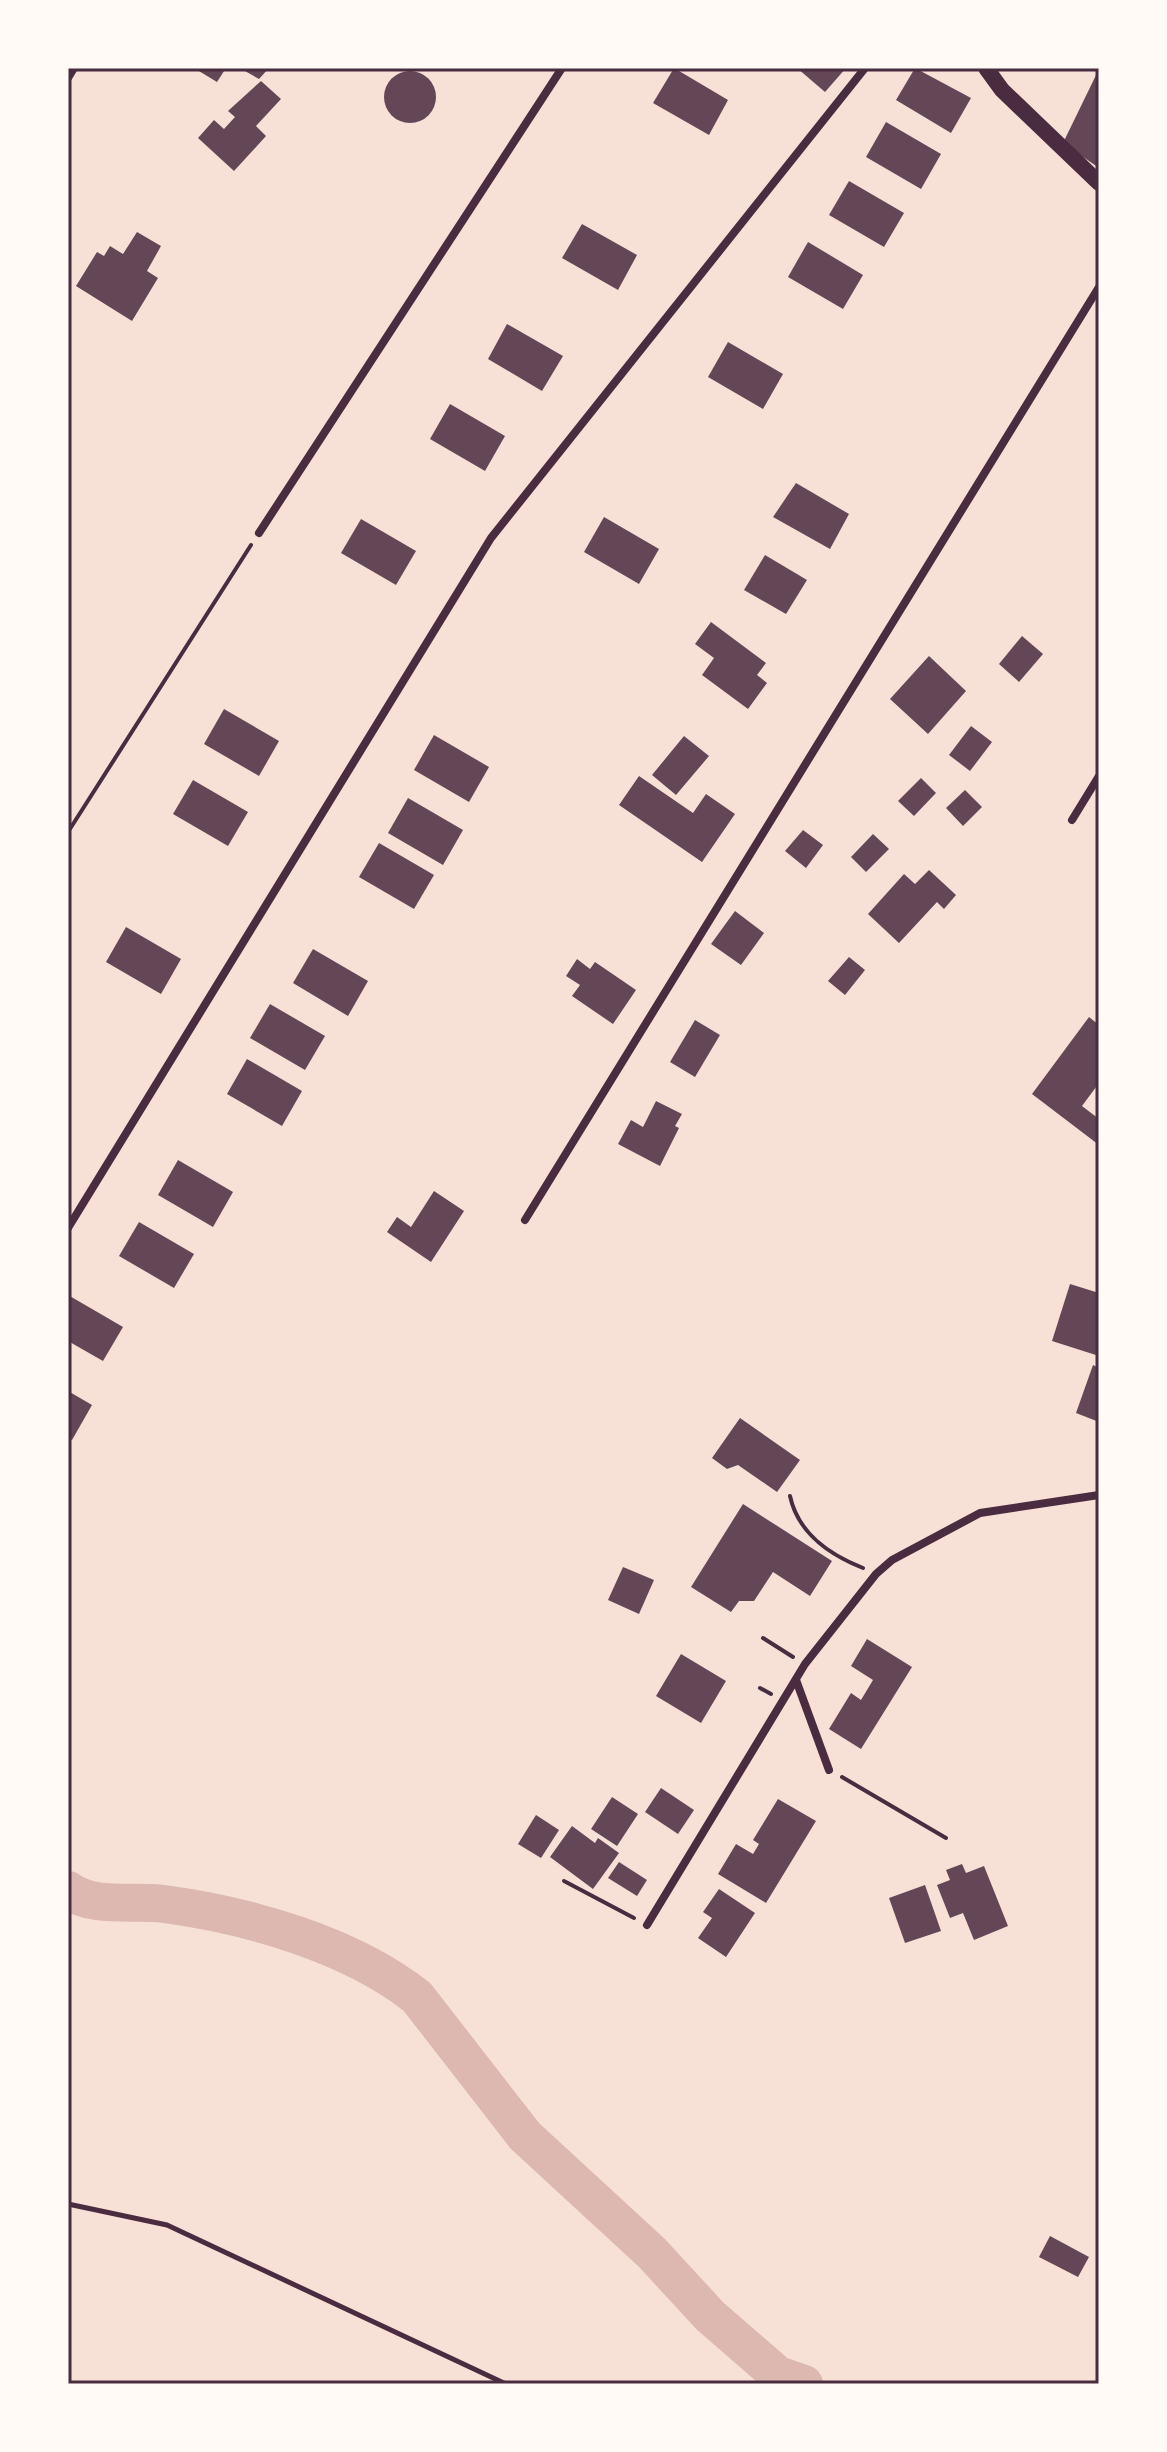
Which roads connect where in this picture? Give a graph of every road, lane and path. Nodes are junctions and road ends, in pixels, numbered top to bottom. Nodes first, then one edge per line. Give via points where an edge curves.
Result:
1 (74, 68) edge
2 (562, 68) edge
3 (865, 68) edge
4 (986, 68) edge
5 (68, 78) edge
6 (1099, 183) edge
7 (1099, 287) edge
8 (259, 533) joint
9 (1099, 776) edge
10 (1072, 820) dead end
11 (68, 832) edge
12 (525, 1220) dead end
13 (68, 1228) edge
14 (1099, 1495) edge
15 (790, 1496) dead end
16 (876, 1574) junction
17 (763, 1638) dead end
18 (805, 1664) junction
19 (796, 1680) junction
20 (829, 1770) joint
21 (946, 1838) dead end
22 (564, 1881) dead end
23 (647, 1925) joint
24 (68, 2204) edge
25 (506, 2384) edge

1 - 5 street
2 - 8 street
3 - 13 street via 491,538
4 - 6 main road via 1002,90
7 - 12 street
8 - 11 path
9 - 10 street
14 - 16 street via 980,1513
15 - 16 path via 794,1516 809,1537
16 - 18 street
17 - 18 path
18 - 19 street
19 - 20 street
19 - 23 street
20 - 21 path
22 - 23 path
24 - 25 lane via 167,2225

